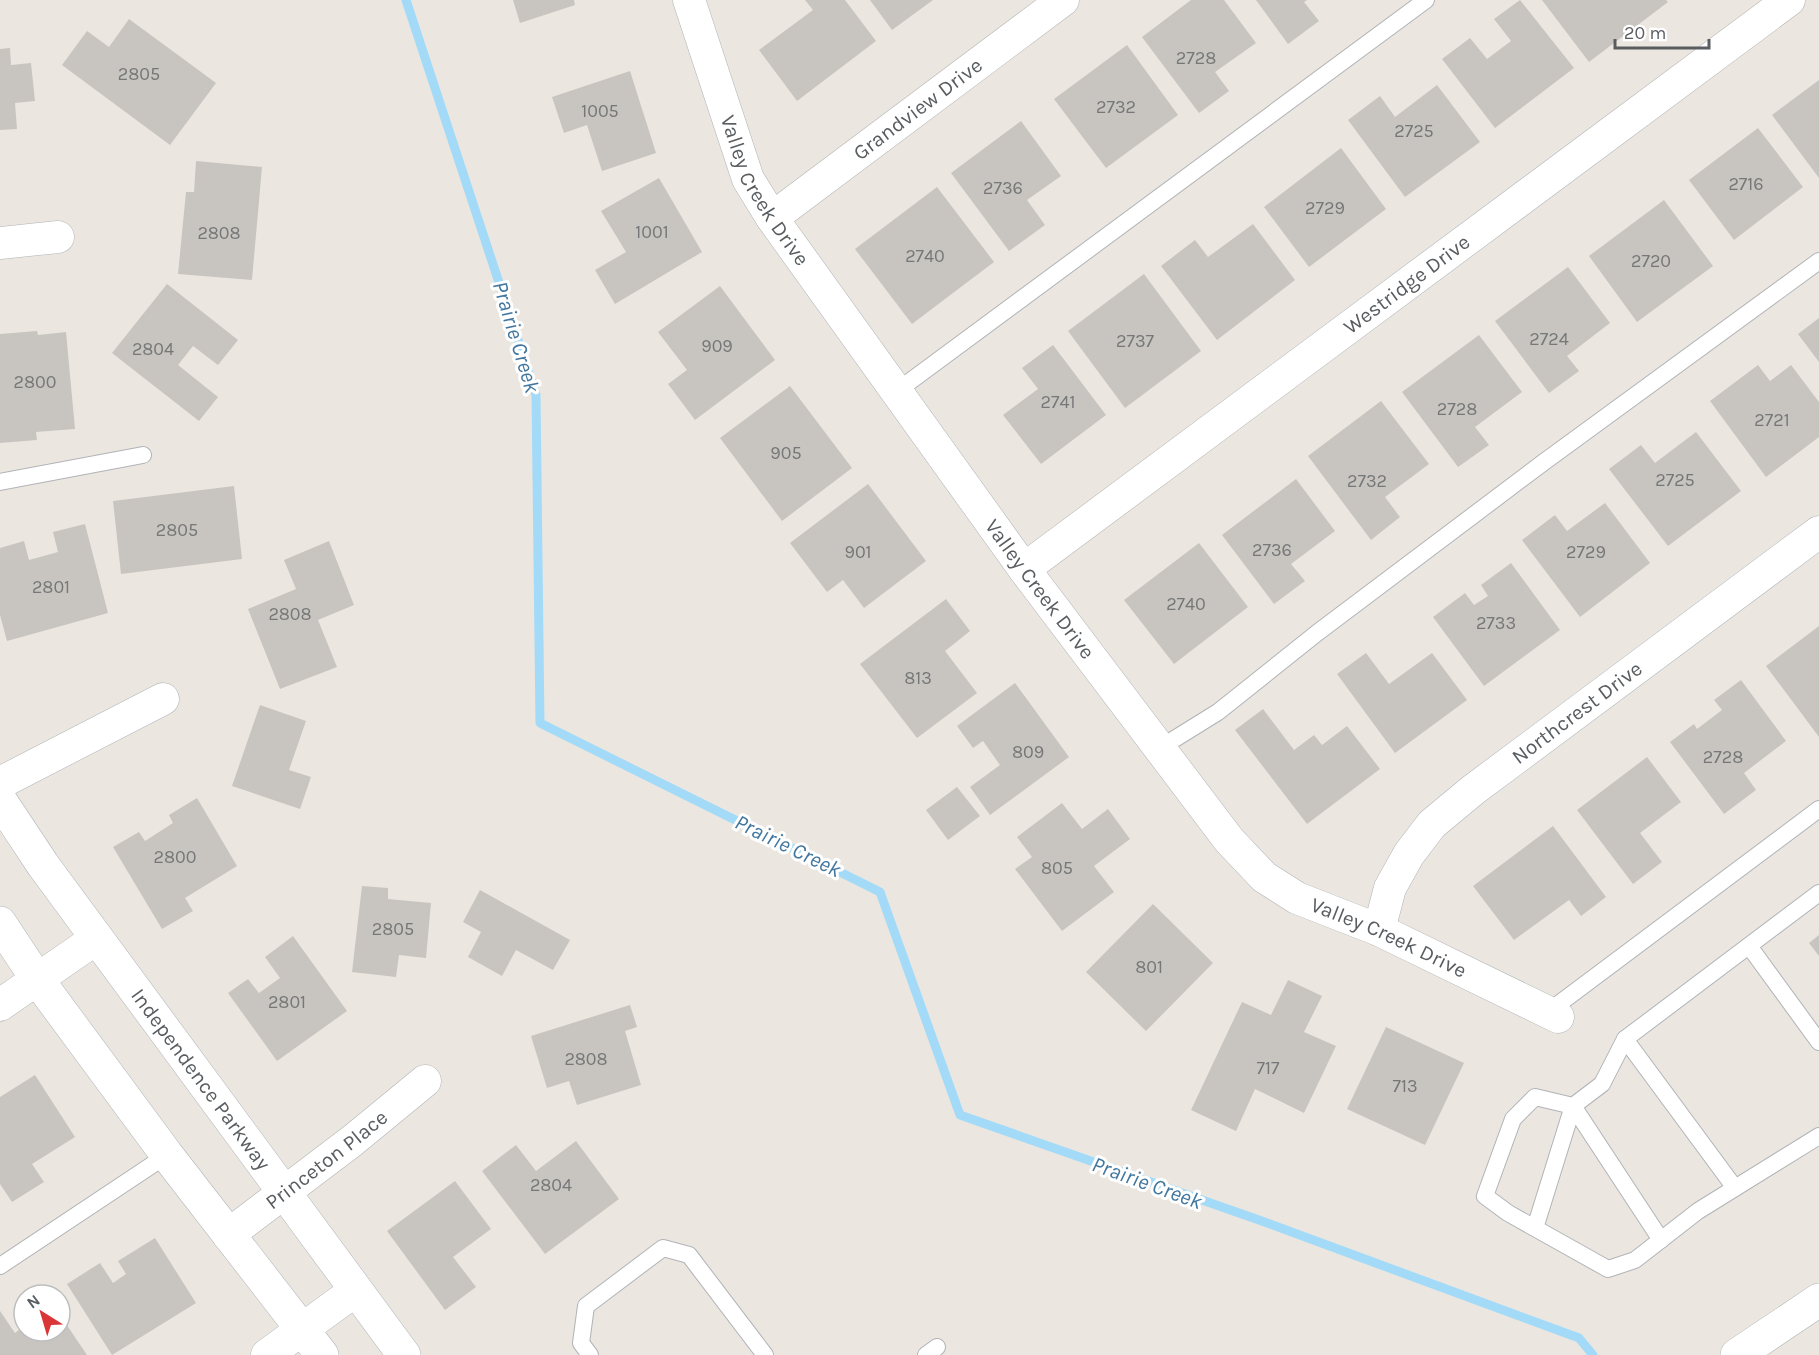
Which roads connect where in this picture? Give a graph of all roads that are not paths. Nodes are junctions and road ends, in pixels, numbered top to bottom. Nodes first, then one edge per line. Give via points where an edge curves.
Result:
1 (1063, 0) edge
2 (1426, 0) edge
3 (1789, 0) edge
4 (693, 2) edge
5 (772, 218) junction
6 (58, 237) dead end
7 (0, 243) edge
8 (1819, 261) edge
9 (897, 391) junction
10 (143, 455) dead end
11 (0, 482) edge
12 (1819, 532) edge
13 (1024, 568) junction
14 (163, 699) dead end
15 (1160, 748) junction
16 (0, 783) edge
17 (0, 800) edge
18 (1819, 809) edge
19 (1819, 893) edge
20 (0, 923) edge
21 (1379, 930) junction
22 (97, 938) junction
23 (1749, 946) junction
24 (37, 980) junction
25 (0, 1005) edge
26 (1553, 1014) joint
27 (1625, 1039) junction
28 (1819, 1042) edge
29 (425, 1081) dead end
30 (1573, 1106) junction
31 (1819, 1136) edge
32 (167, 1155) junction
33 (1735, 1188) junction
34 (285, 1192) junction
35 (1535, 1228) junction
36 (228, 1235) junction
37 (1660, 1240) junction
38 (0, 1266) edge
39 (356, 1290) junction
40 (1819, 1300) edge
41 (313, 1342) edge
42 (267, 1355) edge
43 (404, 1355) edge
44 (590, 1355) edge
45 (765, 1355) edge
46 (1737, 1355) edge

1 - 5 street, Grandview Drive
2 - 9 lane
3 - 13 street, Westridge Drive
4 - 5 street, Valley Creek Drive via 748,178
5 - 9 street, Valley Creek Drive
6 - 7 street
8 - 15 lane via 1526,476 1218,712
9 - 13 street, Valley Creek Drive
10 - 11 lane
12 - 21 street, Northcrest Drive via 1432,824 1390,888
13 - 15 street, Valley Creek Drive
14 - 16 street
15 - 21 street, Valley Creek Drive via 1229,840 1264,878 1296,898
17 - 22 main road, Independence Parkway
18 - 26 lane
19 - 23 lane
20 - 24 main road
21 - 26 street, Valley Creek Drive
22 - 24 street
22 - 34 main road, Independence Parkway
23 - 27 lane
23 - 28 lane
24 - 25 street
24 - 32 main road
27 - 30 lane via 1602,1084
27 - 33 lane
29 - 34 street, Princeton Place
30 - 35 lane
30 - 35 lane via 1534,1097 1513,1119 1485,1196
30 - 37 lane
31 - 33 lane
32 - 36 main road
32 - 38 lane
33 - 37 lane
34 - 36 street, Princeton Place
34 - 39 main road, Independence Parkway
35 - 37 lane via 1608,1269 1635,1260
36 - 41 main road
39 - 41 street
39 - 43 main road, Independence Parkway
40 - 46 main road
41 - 42 street
44 - 45 lane via 581,1343 586,1306 663,1248 689,1255

